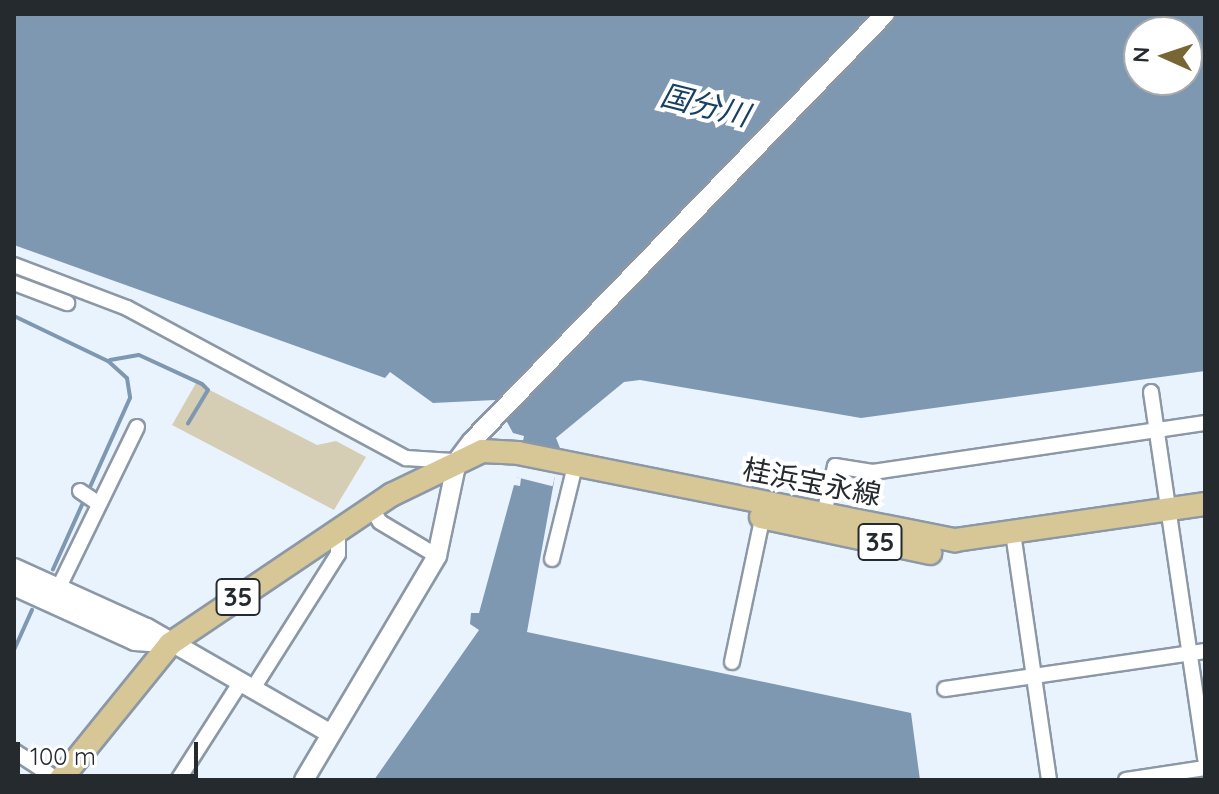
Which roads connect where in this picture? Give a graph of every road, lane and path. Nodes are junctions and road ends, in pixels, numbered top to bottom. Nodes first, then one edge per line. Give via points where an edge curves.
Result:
1 (885, 14) edge
2 (14, 265) edge
3 (14, 283) edge
4 (67, 303) dead end
5 (1151, 392) dead end
6 (1205, 423) edge
7 (137, 427) dead end
8 (1157, 430) junction
9 (457, 461) junction
10 (567, 469) junction
11 (80, 491) dead end
12 (99, 504) junction
13 (1205, 504) edge
14 (371, 507) junction
15 (764, 510) junction
16 (1170, 517) junction
17 (1205, 519) edge
18 (822, 521) junction
19 (338, 529) junction
20 (1013, 540) junction
21 (437, 556) junction
22 (552, 559) dead end
23 (14, 568) edge
24 (14, 586) edge
25 (59, 587) junction
26 (170, 644) junction
27 (1197, 652) edge
28 (732, 662) dead end
29 (1034, 677) junction
30 (246, 686) junction
31 (945, 689) dead end
32 (331, 734) junction
33 (14, 751) edge
34 (1205, 759) edge
35 (1205, 768) edge
36 (59, 780) edge
37 (178, 780) edge
38 (304, 780) edge
39 (1049, 780) edge
40 (1126, 780) edge

1 - 9 street via 489,419
2 - 9 street via 127,308 406,458
3 - 4 street
5 - 8 street
6 - 8 street
7 - 12 street
8 - 16 street
8 - 18 street via 873,472 835,466
9 - 10 main road, 桂浜宝永線 / 35 via 516,459
9 - 14 main road, 35
9 - 21 street
10 - 15 main road, 桂浜宝永線 / 35
10 - 22 street
11 - 12 street
12 - 25 street
13 - 16 main road, 桂浜宝永線 / 35
14 - 19 main road, 35
14 - 21 street via 380,522
15 - 18 main road, 桂浜宝永線 / 35
15 - 28 street
16 - 17 main road, 桂浜宝永線 / 35
16 - 20 main road, 桂浜宝永線 / 35
16 - 27 street
18 - 20 main road, 桂浜宝永線 / 35 via 936,539
19 - 26 main road, 35
19 - 30 street via 338,554
20 - 29 street
21 - 32 street
23 - 25 street
24 - 26 street via 135,641
25 - 26 street
26 - 30 street
26 - 36 main road, 35
27 - 29 street
27 - 34 street
29 - 31 street
29 - 39 street
30 - 32 street
30 - 37 street
32 - 38 street
33 - 36 street
35 - 40 street

